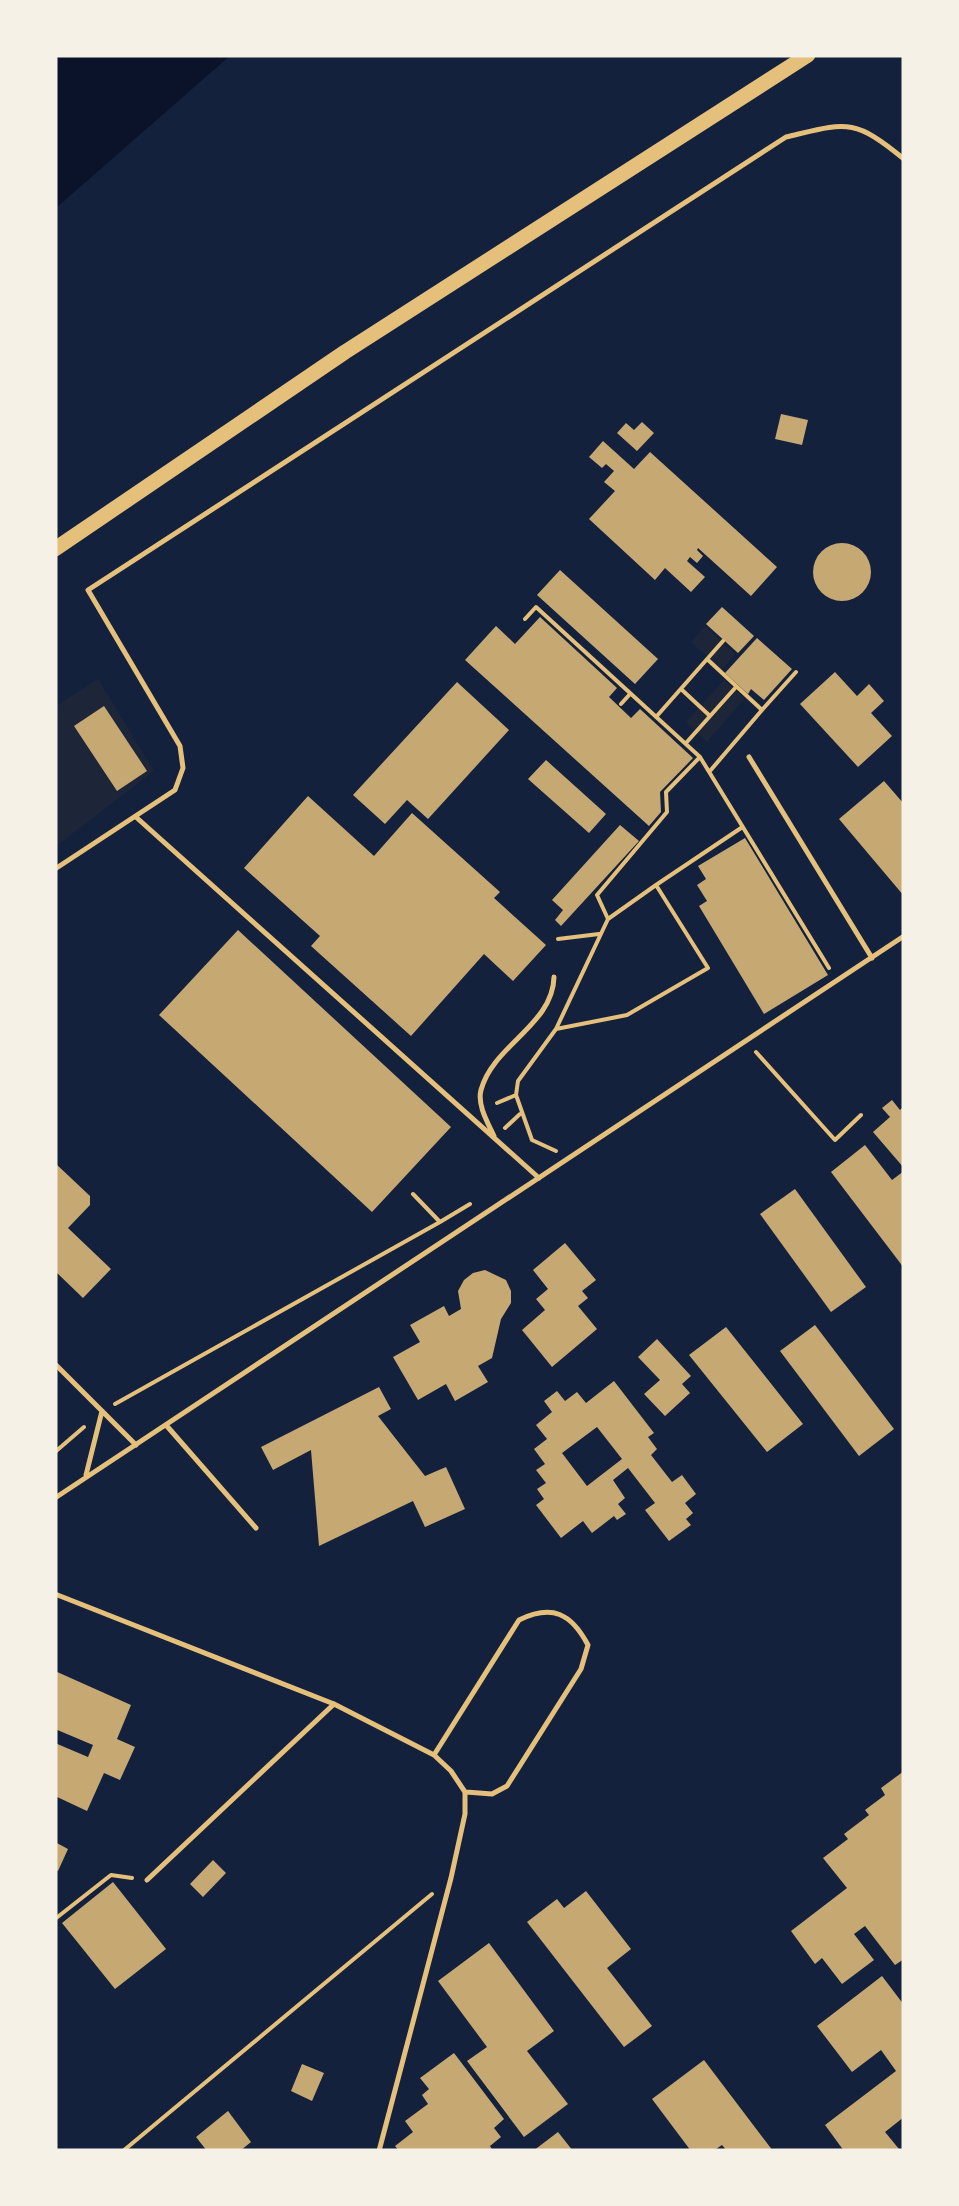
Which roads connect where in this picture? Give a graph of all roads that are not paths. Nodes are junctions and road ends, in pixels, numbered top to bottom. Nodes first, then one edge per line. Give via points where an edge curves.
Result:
1 (808, 55) edge
2 (904, 159) edge
3 (55, 549) edge
4 (749, 757) dead end
5 (137, 818) junction
6 (55, 869) edge
7 (904, 936) edge
8 (872, 958) junction
9 (554, 977) dead end
10 (495, 1139) junction
11 (539, 1178) junction
12 (55, 1364) edge
13 (102, 1411) junction
14 (166, 1425) junction
15 (136, 1445) junction
16 (86, 1478) junction
17 (55, 1498) edge
18 (256, 1528) dead end
19 (55, 1594) edge
20 (334, 1704) junction
21 (434, 1755) junction
22 (465, 1792) junction
23 (147, 1880) road end
24 (379, 2151) edge

1 - 3 main road via 345,352
2 - 5 lane via 878,138 843,124 786,138 88,590 180,746 183,768 175,790
4 - 8 lane
5 - 6 lane
5 - 10 lane
7 - 8 lane
8 - 11 lane
9 - 10 lane via 547,1006 480,1092
10 - 11 lane
11 - 14 lane
12 - 13 lane
13 - 15 lane
13 - 16 lane
14 - 15 lane
14 - 18 lane
15 - 16 lane
16 - 17 lane
19 - 20 lane
20 - 21 lane
20 - 23 lane
21 - 22 lane
21 - 22 lane via 518,1620 538,1611 560,1614 578,1627 588,1645 581,1669 508,1786 492,1794
22 - 24 lane via 451,1878

